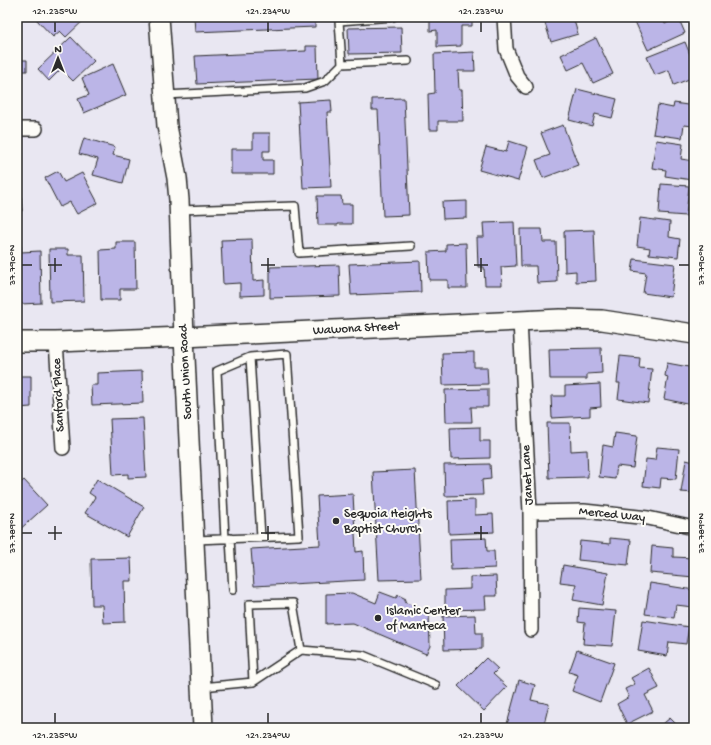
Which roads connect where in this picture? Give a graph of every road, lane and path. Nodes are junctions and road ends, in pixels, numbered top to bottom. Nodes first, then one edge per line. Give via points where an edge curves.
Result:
1 (159, 17) edge
2 (393, 17) edge
3 (504, 17) edge
4 (408, 61) dead end
5 (342, 64) junction
6 (526, 87) dead end
7 (165, 95) junction
8 (17, 129) edge
9 (36, 129) dead end
10 (180, 210) junction
11 (411, 246) dead end
12 (520, 322) junction
13 (694, 334) edge
14 (184, 337) junction
15 (17, 342) edge
16 (56, 342) junction
17 (250, 357) junction
18 (63, 448) dead end
19 (530, 512) junction
20 (694, 528) edge
21 (262, 537) junction
22 (228, 538) junction
23 (194, 540) junction
24 (233, 590) dead end
25 (532, 630) dead end
26 (301, 650) junction
27 (253, 682) junction
28 (436, 685) dead end
29 (201, 687) junction
30 (204, 728) edge

1 - 7 street, South Union Road
2 - 5 lane via 339,21
3 - 6 street via 506,49 517,76
4 - 5 lane
5 - 7 lane via 325,81 305,88
7 - 10 street, South Union Road via 167,126
8 - 9 street
10 - 11 lane via 295,206 299,253
10 - 14 street, South Union Road
12 - 13 street, Wawona Street via 560,319 602,320
12 - 14 street, Wawona Street
12 - 19 street, Janet Lane
14 - 16 street, Wawona Street
14 - 23 street, South Union Road
15 - 16 street, Wawona Street
16 - 18 street, Sanford Place
17 - 21 lane
17 - 21 lane via 287,354 298,536
17 - 22 lane via 217,371
19 - 20 street, Merced Way via 584,511 648,518
19 - 25 street, Janet Lane
21 - 22 lane
22 - 23 lane
22 - 24 lane
23 - 29 street, South Union Road
26 - 27 lane
26 - 27 lane via 293,604 249,604
26 - 28 lane via 363,655
27 - 29 lane
29 - 30 street, South Union Road

